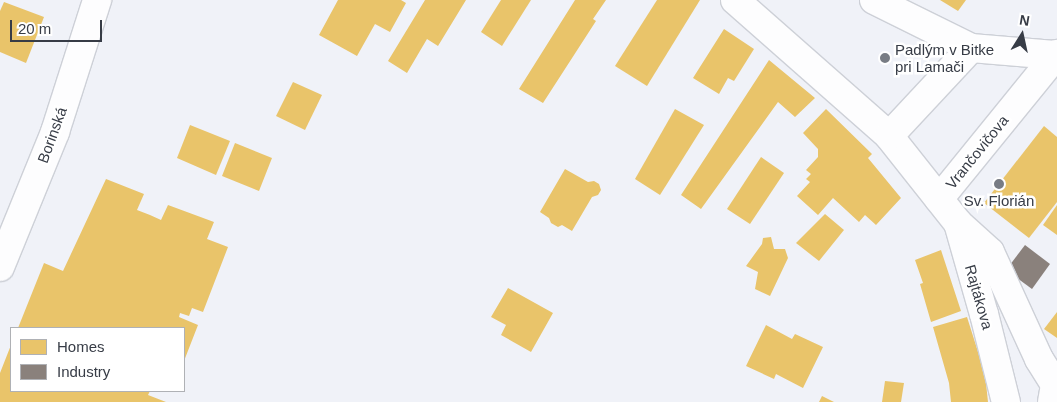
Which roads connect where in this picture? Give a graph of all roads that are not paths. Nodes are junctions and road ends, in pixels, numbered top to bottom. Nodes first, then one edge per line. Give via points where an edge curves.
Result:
1 (97, 0) edge
2 (735, 0) edge
3 (874, 0) edge
4 (971, 48) junction
5 (1056, 55) edge
6 (888, 136) junction
7 (939, 199) junction
8 (958, 223) junction
9 (0, 267) edge
10 (1054, 390) edge
11 (1006, 402) edge

1 - 9 street, Borinská via 55,132
2 - 6 street, Vrančovičova
3 - 4 street, Vrančovičova
4 - 5 street, Vrančovičova
4 - 6 street
5 - 7 street, Vrančovičova
6 - 7 street, Vrančovičova
7 - 8 street, Rajtákova
8 - 10 street via 990,252
8 - 11 street, Rajtákova

